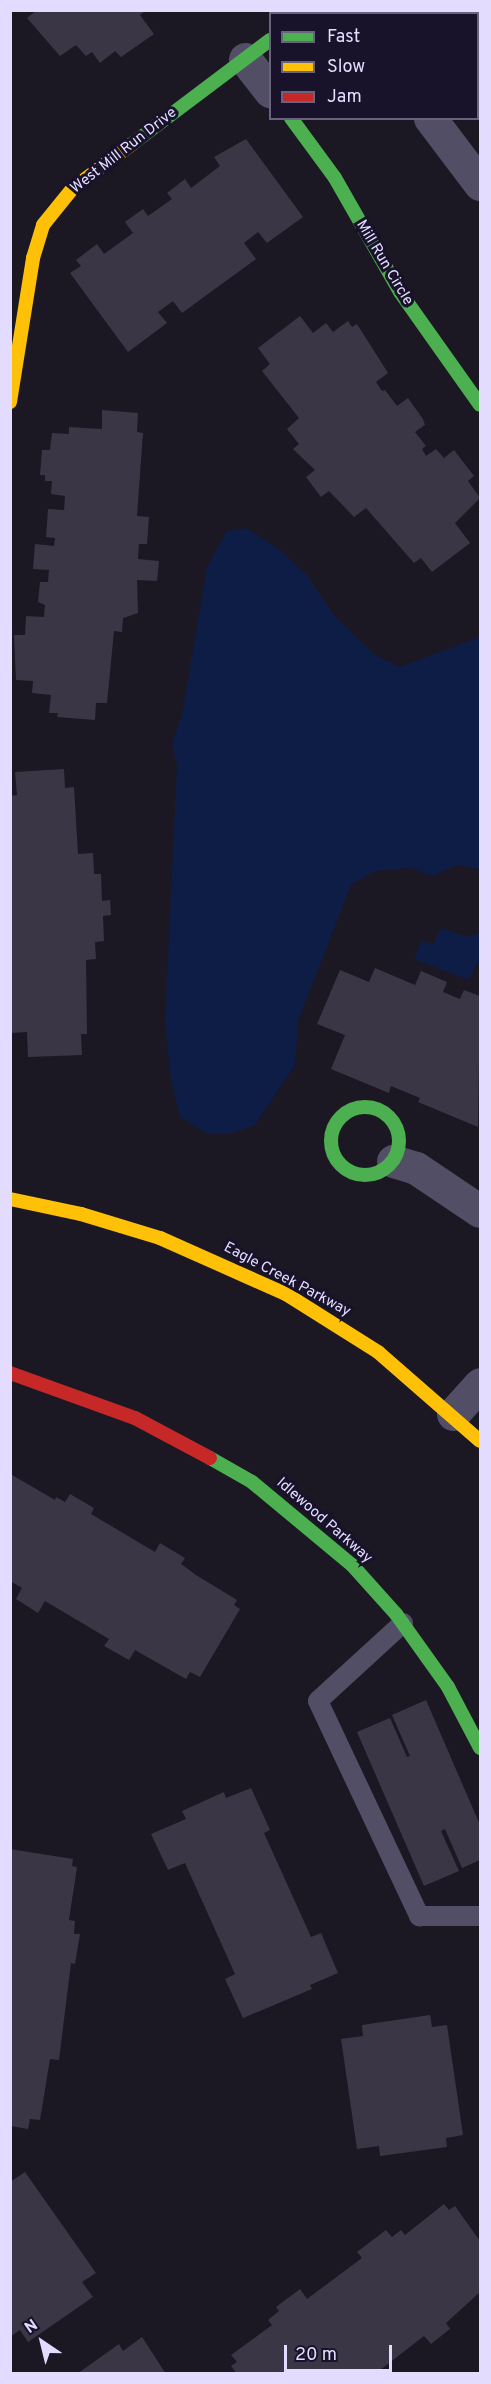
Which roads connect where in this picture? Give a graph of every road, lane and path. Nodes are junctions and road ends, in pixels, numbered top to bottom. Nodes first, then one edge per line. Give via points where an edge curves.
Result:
1 (258, 49) edge
2 (269, 88) edge
3 (292, 120) edge
4 (432, 120) edge
5 (480, 184) edge
6 (10, 402) edge
7 (480, 405) edge
8 (393, 1161) junction
9 (10, 1199) edge
10 (480, 1211) edge
11 (10, 1374) edge
12 (480, 1384) edge
13 (453, 1414) junction
14 (480, 1441) edge
15 (403, 1623) junction
16 (480, 1748) edge
17 (480, 1916) edge

1 - 2 street
1 - 6 street, West Mill Run Drive via 73,188 55,207 43,225 33,258
3 - 7 street, Mill Run Circle via 339,185 395,285
4 - 5 street
8 - 8 street via 399,1137 388,1115 363,1106 344,1112 333,1126 332,1150 346,1170 375,1174
8 - 10 street via 416,1168
9 - 13 street, Eagle Creek Parkway via 81,1214 160,1238 236,1269 355,1336
11 - 15 street, Idlewood Parkway via 135,1418 252,1482 338,1551
12 - 13 street
13 - 14 street, Eagle Creek Parkway
15 - 16 street, Idlewood Parkway via 464,1715
15 - 17 lane via 318,1701 418,1916

